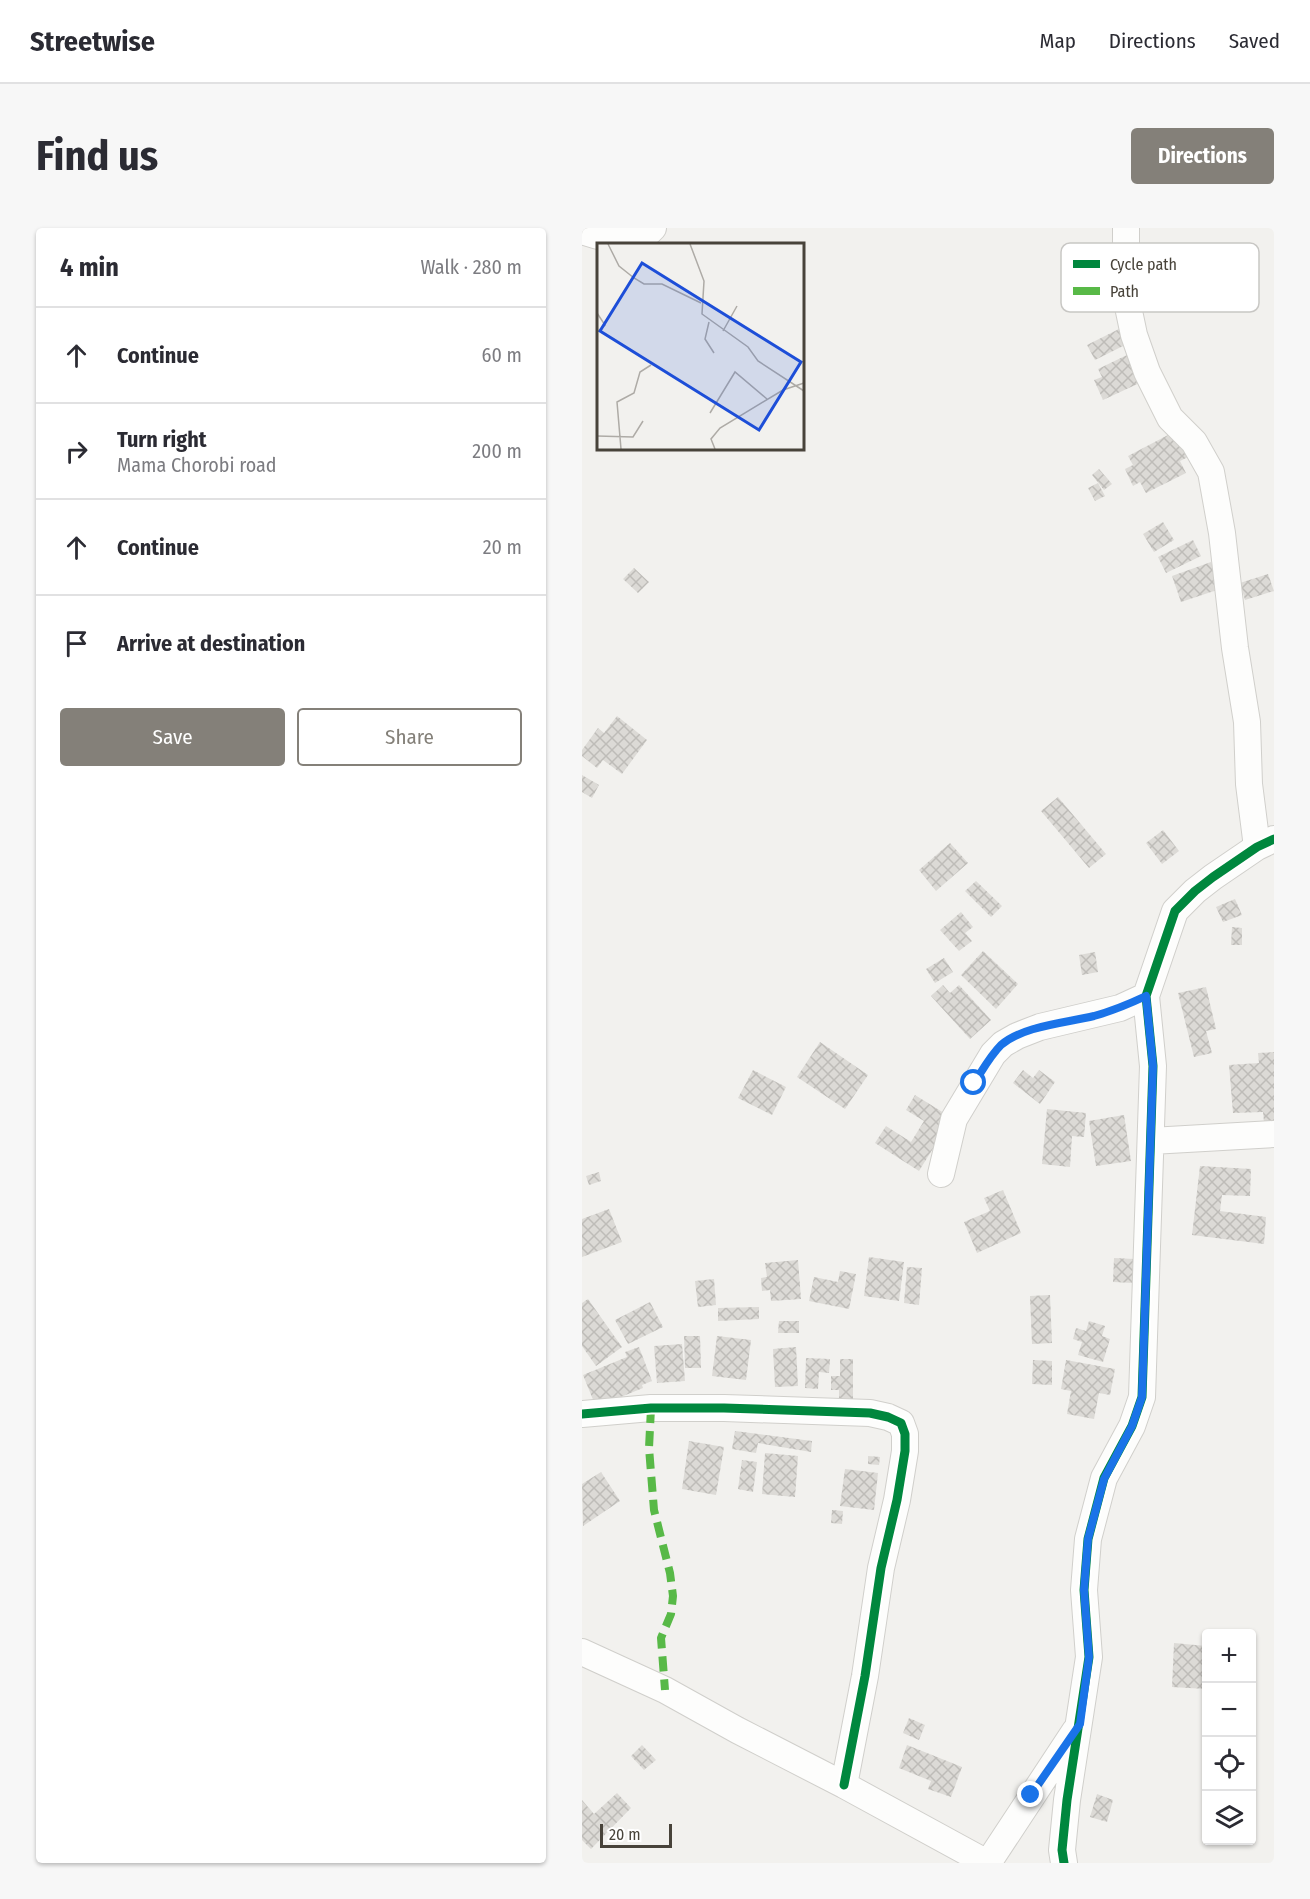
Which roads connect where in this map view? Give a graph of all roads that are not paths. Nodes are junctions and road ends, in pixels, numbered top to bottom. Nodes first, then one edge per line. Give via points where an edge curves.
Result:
1 (653, 228) edge
2 (582, 231) edge
3 (1129, 312) edge
4 (1266, 843) edge
5 (1146, 996) junction
6 (1274, 1134) edge
7 (1151, 1141) junction
8 (941, 1174) dead end
9 (582, 1414) edge
10 (582, 1652) edge
11 (1080, 1724) junction
12 (844, 1785) junction
13 (988, 1863) edge
14 (1064, 1863) edge

1 - 2 street via 643,237 620,240
3 - 4 street via 1147,372 1170,418 1194,442 1211,472 1247,722 1249,784
4 - 5 street via 1195,891 1175,911
5 - 7 street via 1153,1066
5 - 8 street via 1120,1008 1040,1027 1003,1044 954,1119
6 - 7 street
7 - 11 street via 1142,1397 1132,1426 1104,1479 1088,1539 1084,1590 1089,1657
9 - 12 street via 651,1408 724,1408 870,1413 901,1423 906,1451 881,1568
10 - 12 street via 665,1690
11 - 13 street
11 - 14 street via 1066,1800
12 - 13 street

